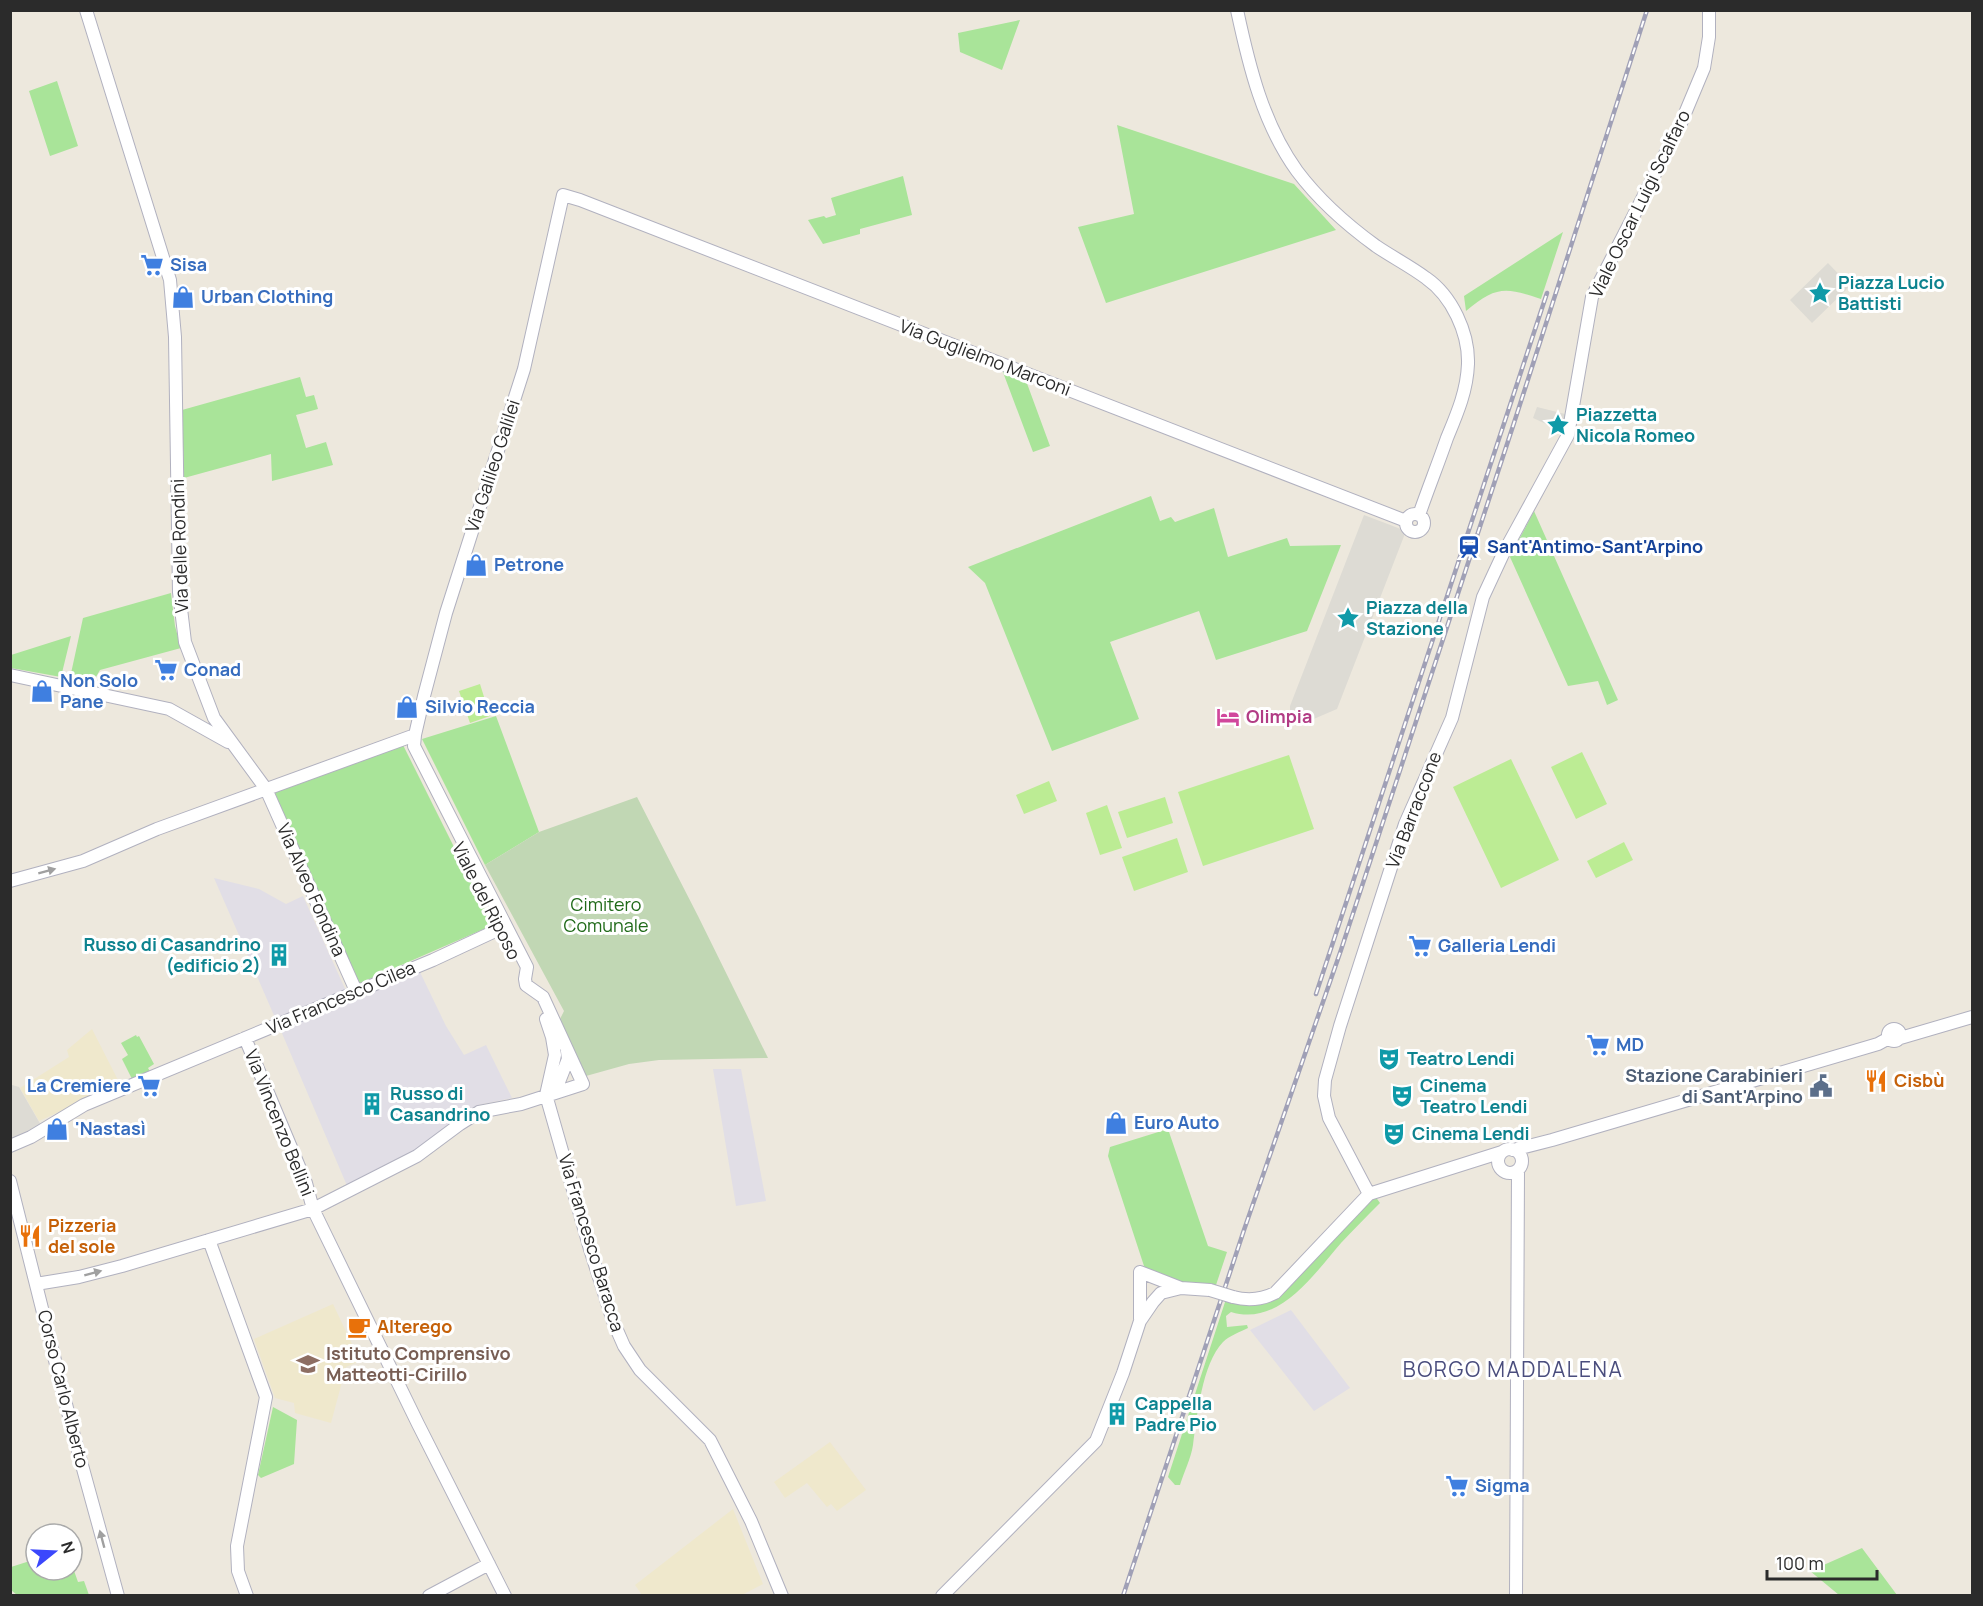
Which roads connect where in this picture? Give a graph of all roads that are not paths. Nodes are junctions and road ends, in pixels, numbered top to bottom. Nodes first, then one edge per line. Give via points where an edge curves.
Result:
1 (86, 10) edge
2 (1237, 10) edge
3 (1709, 10) edge
4 (563, 195) joint
5 (1568, 435) joint
6 (10, 675) edge
7 (409, 737) junction
8 (231, 744) junction
9 (266, 789) junction
10 (10, 881) edge
11 (503, 927) junction
12 (356, 991) junction
13 (1972, 1017) edge
14 (245, 1038) junction
15 (567, 1048) junction
16 (558, 1069) junction
17 (583, 1084) junction
18 (551, 1093) junction
19 (1552, 1140) junction
20 (10, 1146) edge
21 (1508, 1151) junction
22 (1476, 1160) junction
23 (1511, 1167) junction
24 (10, 1181) edge
25 (1369, 1194) junction
26 (313, 1209) junction
27 (209, 1240) junction
28 (1140, 1272) junction
29 (36, 1284) junction
30 (1181, 1288) junction
31 (1156, 1299) junction
32 (1140, 1321) junction
33 (489, 1564) junction
34 (118, 1596) edge
35 (247, 1596) edge
36 (429, 1596) edge
37 (504, 1596) edge
38 (782, 1596) edge
39 (942, 1596) edge
40 (1516, 1596) edge

1 - 8 street, Via delle Rondini via 170,280 175,337 179,592 185,642 213,718
2 - 4 street, Via Guglielmo Marconi via 1260,99 1297,171 1336,214 1442,292 1465,336 1465,392 1419,515 1411,515 1406,521
3 - 5 street, Viale Oscar Luigi Scalfaro via 1704,68 1693,98 1592,297
4 - 7 street, Via Galileo Galilei via 524,369
5 - 25 street, Via Barraccone via 1483,597 1452,718 1405,824 1327,1072 1324,1096 1329,1118
6 - 8 street via 169,709
7 - 9 street
7 - 11 street, Viale del Riposo
8 - 9 street, Via delle Rondini
10 -> 9 street via 83,861
9 - 12 street, Via Alveo Fondina
11 - 12 street, Via Francesco Cilea
11 - 15 street, Viale del Riposo via 527,967 526,985 543,997
11 - 16 street, Viale del Riposo via 520,968 520,988 538,1002 548,1024
12 - 14 street, Via Francesco Cilea
13 - 19 street
14 - 20 street, Via Francesco Cilea via 84,1105
14 - 26 street, Via Vincenzo Bellini via 306,1183
15 - 16 street, Viale del Riposo via 568,1059
15 - 17 street, Viale del Riposo
16 - 17 street
16 - 18 street, Viale del Riposo
17 - 18 street
18 - 26 street via 479,1112 417,1156
18 - 38 street, Via Francesco Baracca via 599,1281 624,1346 640,1370 710,1440 751,1521
19 - 21 street
19 - 23 street
21 - 22 street
21 - 23 street via 1519,1153
21 - 23 street via 1498,1158
22 - 23 street
22 - 25 street
23 - 40 street via 1517,1212
24 - 29 street, Corso Carlo Alberto
25 - 30 street, bridge via 1275,1293 1250,1300 1202,1288
26 - 27 street
26 - 33 street, Via Vincenzo Bellini
29 -> 27 street via 79,1277
27 - 35 street via 266,1397 237,1546 238,1571
28 - 30 street
28 - 31 street
28 - 32 street
34 -> 29 street, Corso Carlo Alberto
30 - 31 street via 1161,1293
31 - 32 street
32 - 39 street via 1096,1441
33 - 36 street
33 - 37 street, Via Vincenzo Bellini

